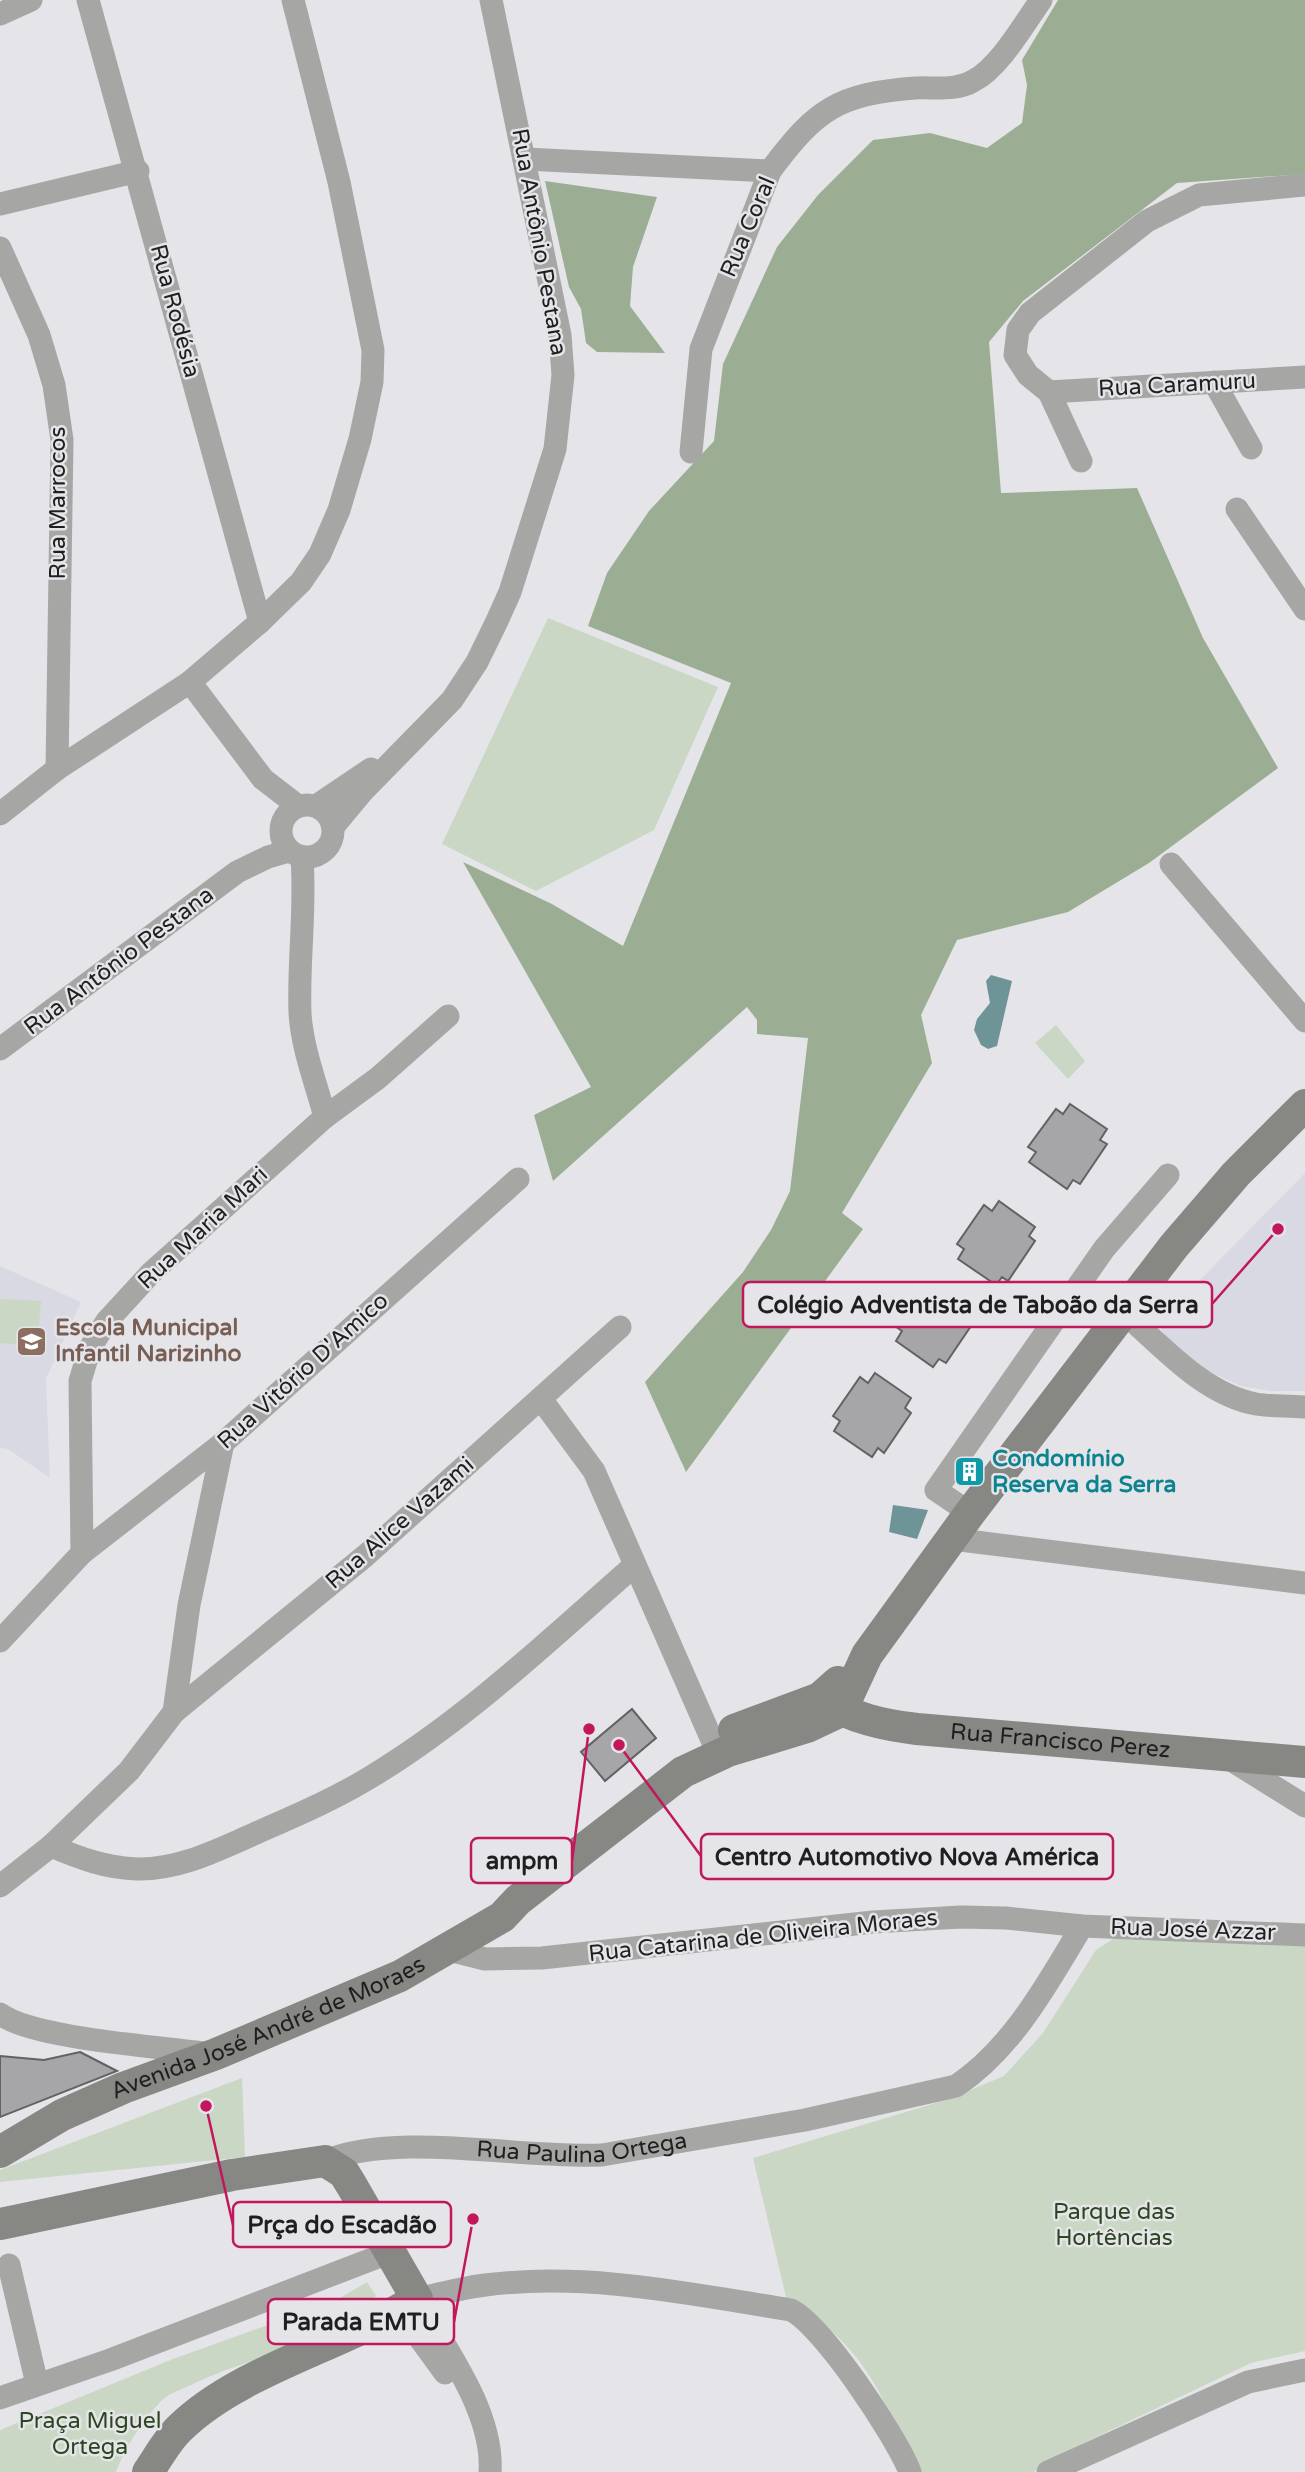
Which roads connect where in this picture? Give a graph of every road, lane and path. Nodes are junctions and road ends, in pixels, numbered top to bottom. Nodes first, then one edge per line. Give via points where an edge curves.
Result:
1 (31, 0) edge
2 (88, 0) edge
3 (293, 0) edge
4 (491, 0) edge
5 (1041, 0) edge
6 (0, 14) edge
7 (526, 159) junction
8 (138, 171) junction
9 (770, 171) junction
10 (1305, 185) edge
11 (0, 204) edge
12 (0, 248) edge
13 (1305, 377) edge
14 (1214, 382) junction
15 (1049, 392) junction
16 (1251, 448) dead end
17 (691, 452) dead end
18 (1081, 461) dead end
19 (1237, 509) dead end
20 (1305, 609) edge
21 (260, 622) junction
22 (190, 682) junction
23 (411, 741) junction
24 (57, 769) junction
25 (262, 779) junction
26 (307, 806) junction
27 (0, 814) edge
28 (333, 827) junction
29 (294, 844) junction
30 (1171, 864) dead end
31 (448, 1016) dead end
32 (1305, 1021) edge
33 (0, 1049) edge
34 (1305, 1105) edge
35 (326, 1117) junction
36 (1168, 1175) dead end
37 (518, 1179) dead end
38 (1123, 1312) junction
39 (620, 1327) dead end
40 (541, 1399) junction
41 (1304, 1405) edge
42 (223, 1443) junction
43 (961, 1526) junction
44 (82, 1553) junction
45 (635, 1565) junction
46 (1305, 1583) edge
47 (0, 1641) edge
48 (831, 1704) junction
49 (174, 1712) junction
50 (714, 1747) junction
51 (1223, 1755) junction
52 (1305, 1762) edge
53 (1305, 1806) edge
54 (51, 1846) junction
55 (0, 1886) edge
56 (1082, 1926) junction
57 (1305, 1935) edge
58 (457, 1941) junction
59 (0, 2014) edge
60 (216, 2054) junction
61 (61, 2115) junction
62 (0, 2136) edge
63 (398, 2148) junction
64 (0, 2152) edge
65 (325, 2161) junction
66 (352, 2186) junction
67 (2, 2223) edge
68 (381, 2256) junction
69 (9, 2265) dead end
70 (410, 2303) junction
71 (1305, 2370) edge
72 (37, 2384) junction
73 (0, 2399) edge
74 (148, 2472) edge
75 (490, 2472) edge
76 (910, 2472) edge
77 (1048, 2472) edge

1 - 6 street
2 - 8 street, Rua Rodésia
3 - 21 street via 368,317 372,382 346,486 320,554 301,582
4 - 7 street, Rua Antônio Pestana
5 - 9 street, Rua Coral via 998,57 972,82 856,96 831,106 808,125
7 - 9 street
7 - 23 street, Rua Antônio Pestana via 560,335 563,375 555,449 510,592 492,632 452,700
8 - 11 street
8 - 21 street, Rua Rodésia
9 - 17 street, Rua Coral via 701,349
10 - 15 street via 1199,195 1147,221 1030,313 1018,330 1015,355 1028,375
12 - 24 street, Rua Marrocos via 39,335 54,385 62,439
13 - 14 street, Rua Caramuru
14 - 15 street, Rua Caramuru
14 - 16 street
15 - 18 street
19 - 20 street
21 - 22 street
22 - 24 street
22 - 25 street
23 - 26 street, Rua Antônio Pestana
23 - 28 street, Rua Antônio Pestana
24 - 27 street
25 - 26 street
25 - 29 street
26 - 28 street via 324,811
26 - 29 street, Rua Antônio Pestana via 290,811
28 - 29 street, Rua Antônio Pestana via 331,844
29 - 33 street, Rua Antônio Pestana via 237,872
29 - 35 street via 306,902 300,1016
30 - 32 street
31 - 35 street, Rua Maria Mari
34 - 38 street via 1236,1174
35 - 44 street, Rua Maria Mari via 151,1273 107,1321 90,1348 80,1381
36 - 43 street via 1104,1249 936,1490
37 - 42 street, Rua Vitório D'Amico
38 - 41 street via 1224,1393 1255,1404
38 - 43 street
39 - 40 street, Rua Alice Vazami
40 - 45 street via 593,1471
40 - 49 street, Rua Alice Vazami via 365,1556
42 - 44 street, Rua Vitório D'Amico
42 - 49 street via 189,1605
43 - 46 street
43 - 48 street
44 - 47 street
45 - 50 street
45 - 54 street via 498,1684 369,1778 321,1803 197,1859 163,1867 137,1869 86,1862
48 - 50 street, Avenida José André de Moraes
48 - 51 street, Rua Francisco Perez via 883,1724 917,1729
49 - 54 street, Rua Alice Vazami via 129,1772
50 - 58 street, Avenida José André de Moraes via 659,1769 529,1873
51 - 52 street, Rua Francisco Perez
51 - 53 street
54 - 55 street, Rua Alice Vazami
56 - 57 street, Rua José Azzar
56 - 58 street, Rua Catarina de Oliveira Moraes via 961,1917 873,1922 541,1958 485,1959
56 - 63 street, Rua Paulina Ortega via 1026,2014 993,2055 956,2086 805,2120 602,2155
58 - 60 street, Avenida José André de Moraes via 400,1976
59 - 60 street via 50,2032
60 - 61 street, Avenida José André de Moraes
61 - 62 street, Avenida José André de Moraes
61 - 64 street, Avenida José André de Moraes
63 - 65 street, Rua Paulina Ortega via 346,2153
63 - 66 street via 374,2159
65 - 66 street via 344,2173
65 - 67 street, Rua Paulina Ortega via 232,2175
65 - 68 street via 341,2201
66 - 68 street
68 - 70 street
68 - 72 street
69 - 72 street
70 - 74 street via 209,2405 179,2429
70 - 75 street via 418,2336 480,2416 489,2439
70 - 76 street via 486,2285 566,2282 646,2287 791,2311 804,2317 837,2357
71 - 77 street via 1248,2382
72 - 73 street

